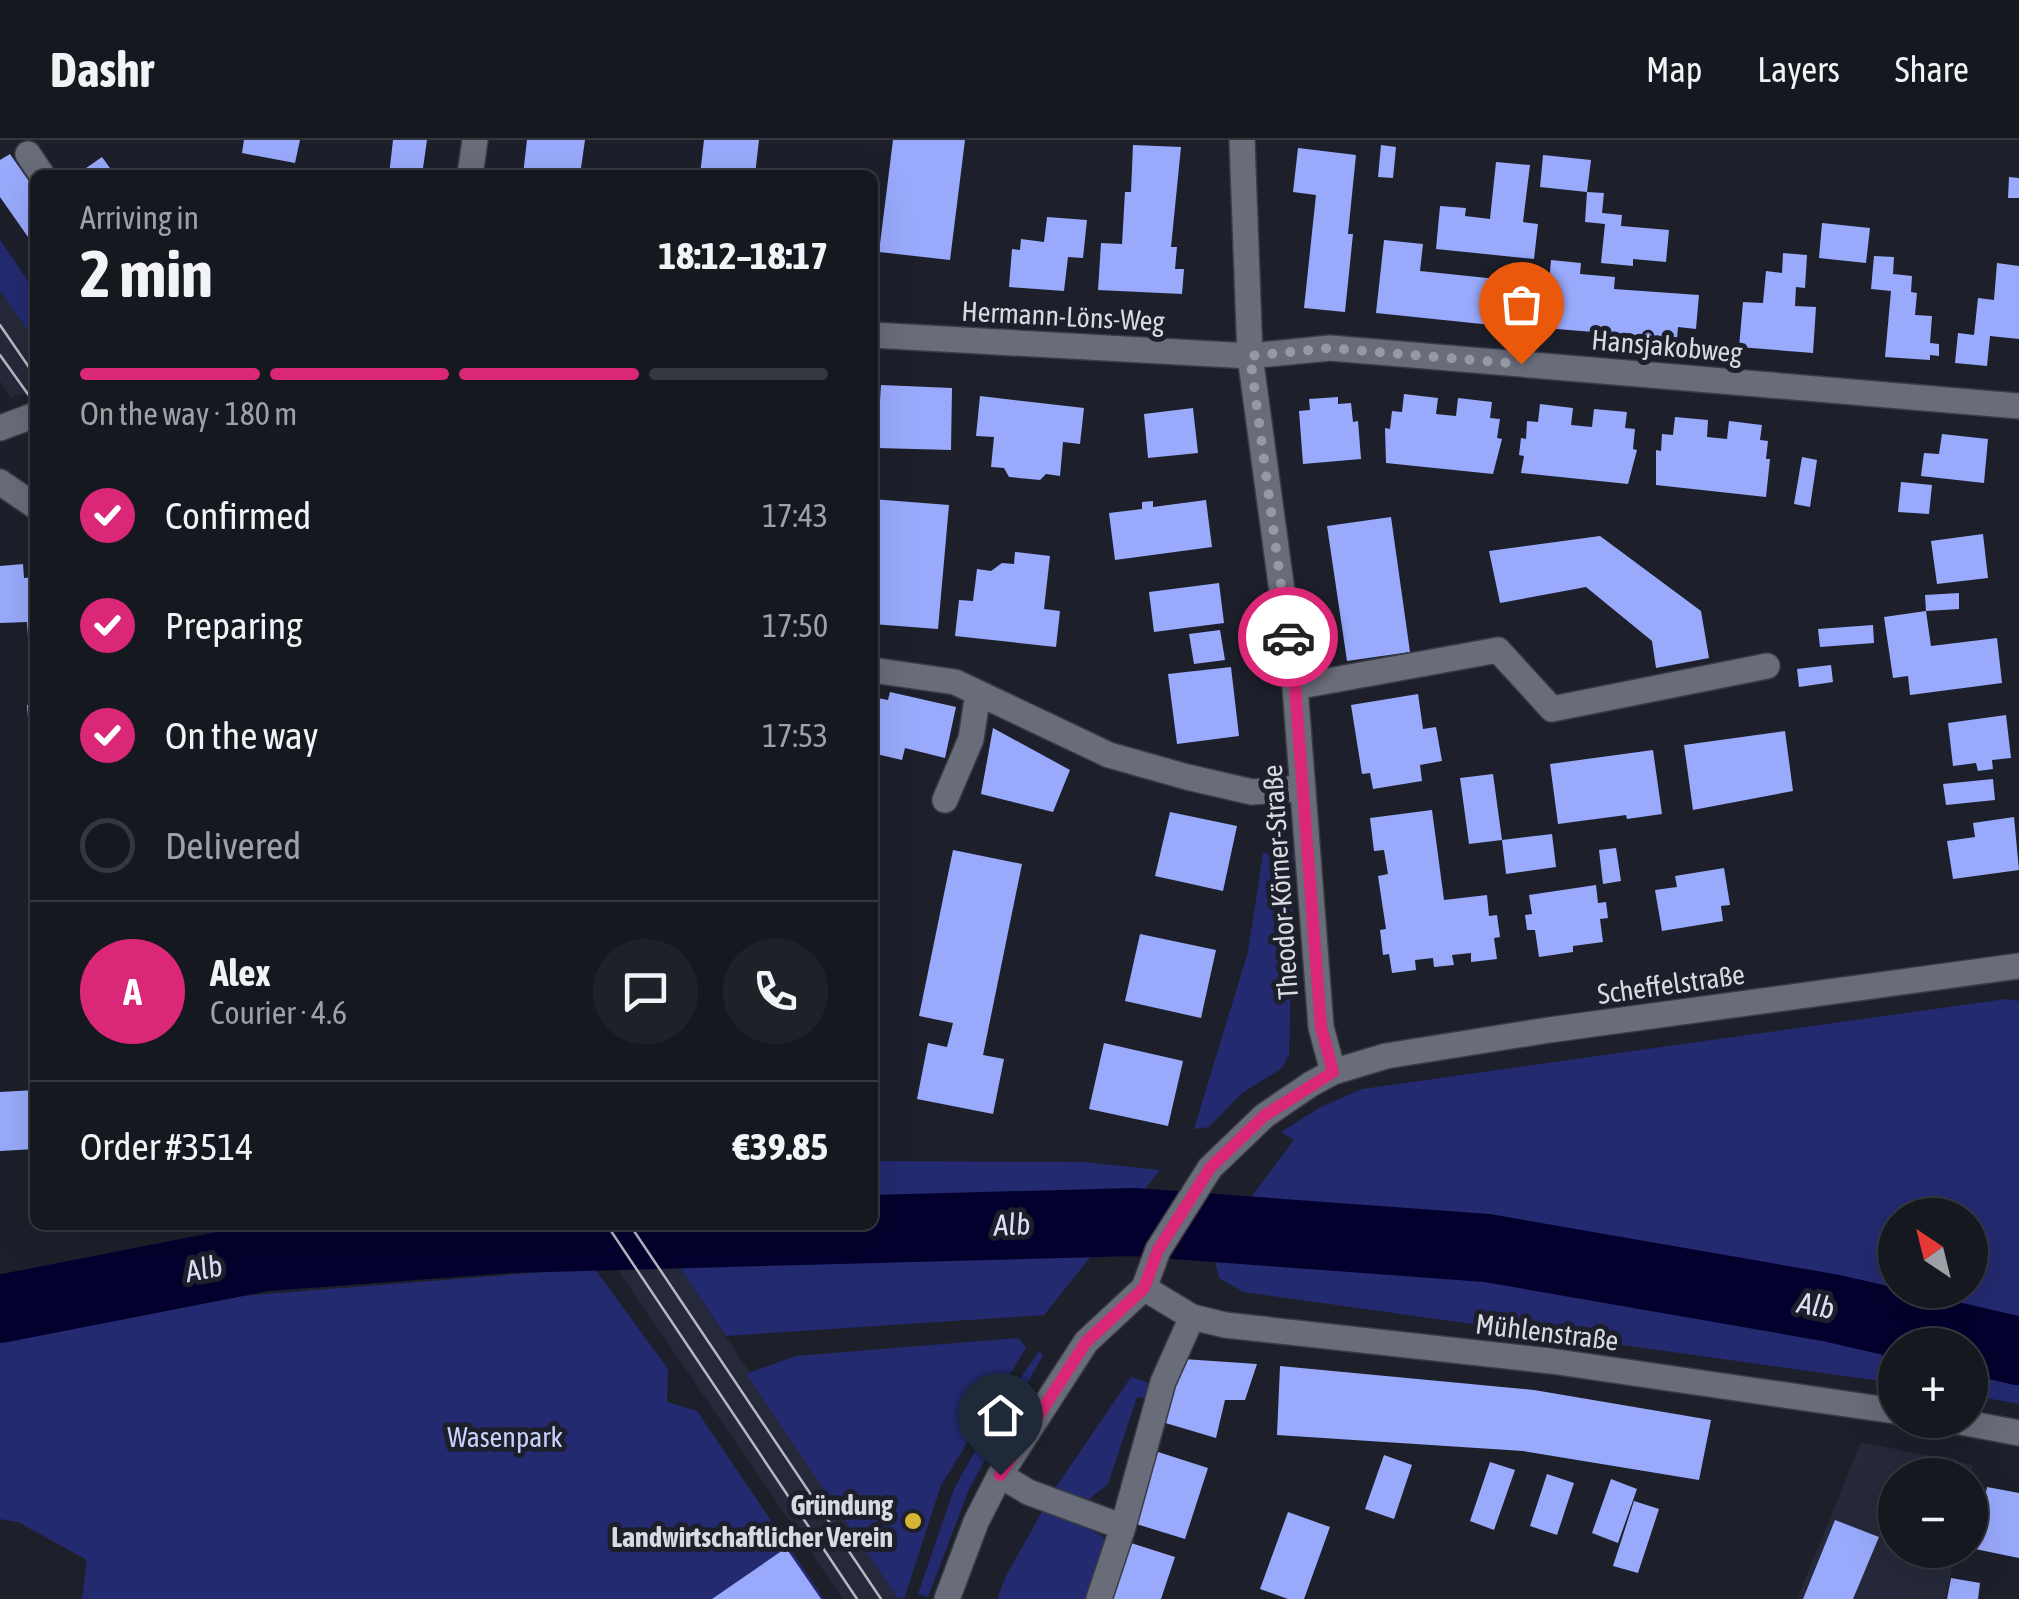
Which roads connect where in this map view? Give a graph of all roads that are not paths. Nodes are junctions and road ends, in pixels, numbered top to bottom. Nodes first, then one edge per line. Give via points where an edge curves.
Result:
1 (475, 140) edge
2 (1242, 140) edge
3 (471, 170) edge
4 (878, 335) edge
5 (1250, 356) junction
6 (2019, 406) edge
7 (30, 417) edge
8 (0, 428) edge
9 (0, 482) edge
10 (30, 503) edge
11 (1766, 666) dead end
12 (878, 671) edge
13 (1295, 687) junction
14 (978, 692) junction
15 (1303, 788) junction
16 (945, 800) dead end
17 (2019, 966) edge
18 (1333, 1072) junction
19 (1144, 1288) junction
20 (1192, 1317) junction
21 (1878, 1409) edge
22 (1988, 1427) edge
23 (2019, 1433) edge
24 (1000, 1475) junction
25 (1123, 1527) junction
26 (947, 1599) edge
27 (1100, 1599) edge

1 - 3 street
2 - 5 street, Theodor-Körner-Straße
4 - 5 street, Hermann-Löns-Weg
5 - 6 street, Hansjakobweg via 1330,348
5 - 13 street, Theodor-Körner-Straße
7 - 8 street
9 - 10 street
11 - 13 street via 1552,710 1498,650
12 - 14 street via 956,682
13 - 15 street, Theodor-Körner-Straße
14 - 15 street via 1127,760 1252,792
14 - 16 street via 971,740
15 - 18 street, Theodor-Körner-Straße via 1321,1027
17 - 18 street, Scheffelstraße via 1549,1030 1386,1056
18 - 19 street, Scheffelstraße via 1264,1116 1205,1176 1158,1250
19 - 20 street, Mühlenstraße
19 - 24 street via 1086,1342
20 - 21 street, Mühlenstraße
20 - 25 street via 1163,1382
22 - 23 street
24 - 25 street
24 - 26 street
25 - 27 street

